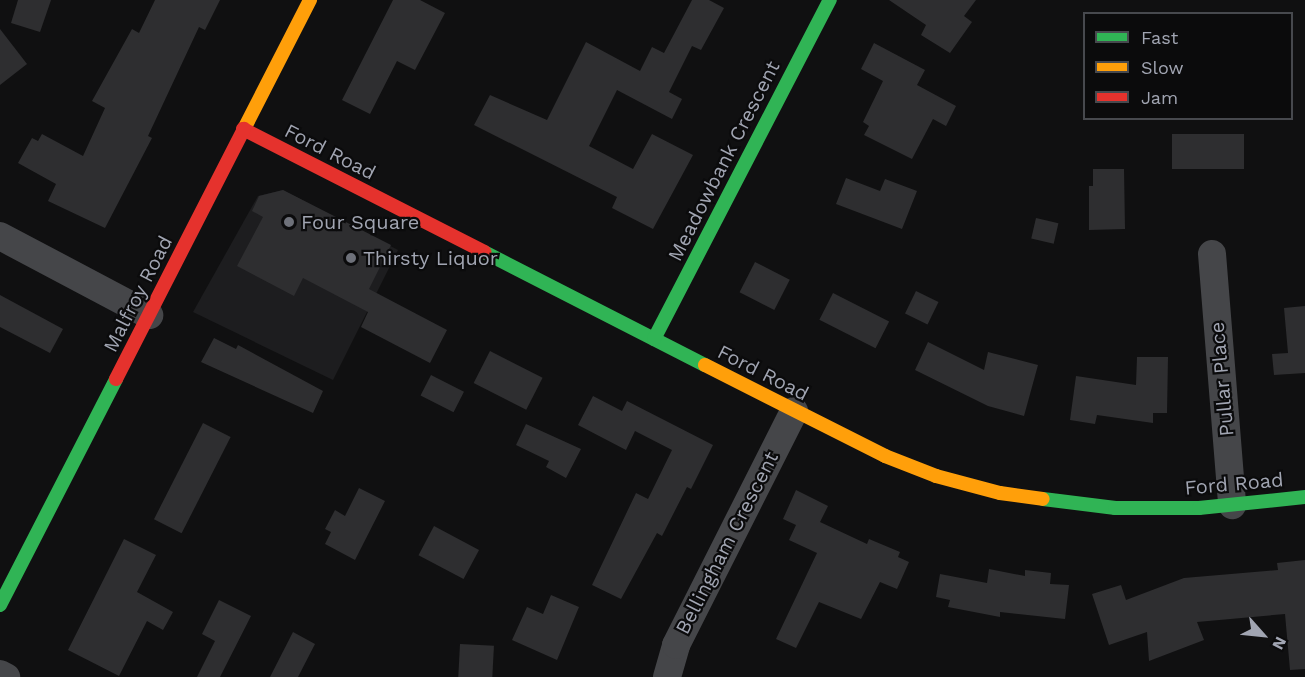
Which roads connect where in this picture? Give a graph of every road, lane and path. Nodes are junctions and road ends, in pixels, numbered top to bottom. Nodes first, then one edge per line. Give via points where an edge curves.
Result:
1 (310, 0) edge
2 (830, 0) edge
3 (243, 129) junction
4 (0, 236) edge
5 (1212, 254) dead end
6 (149, 315) junction
7 (654, 339) junction
8 (794, 411) junction
9 (1305, 497) edge
10 (1232, 505) junction
11 (0, 605) edge
12 (0, 674) edge
13 (6, 677) edge
14 (667, 677) edge

1 - 3 street, Malfroy Road
2 - 7 street, Meadowbank Crescent
3 - 6 street, Malfroy Road
3 - 7 street, Ford Road
4 - 6 street
5 - 10 street, Pullar Place
6 - 11 street, Malfroy Road
7 - 8 street, Ford Road
8 - 10 street, Ford Road via 885,456 1000,493 1115,508
8 - 14 street, Bellingham Crescent via 676,645
9 - 10 street, Ford Road
12 - 13 street

